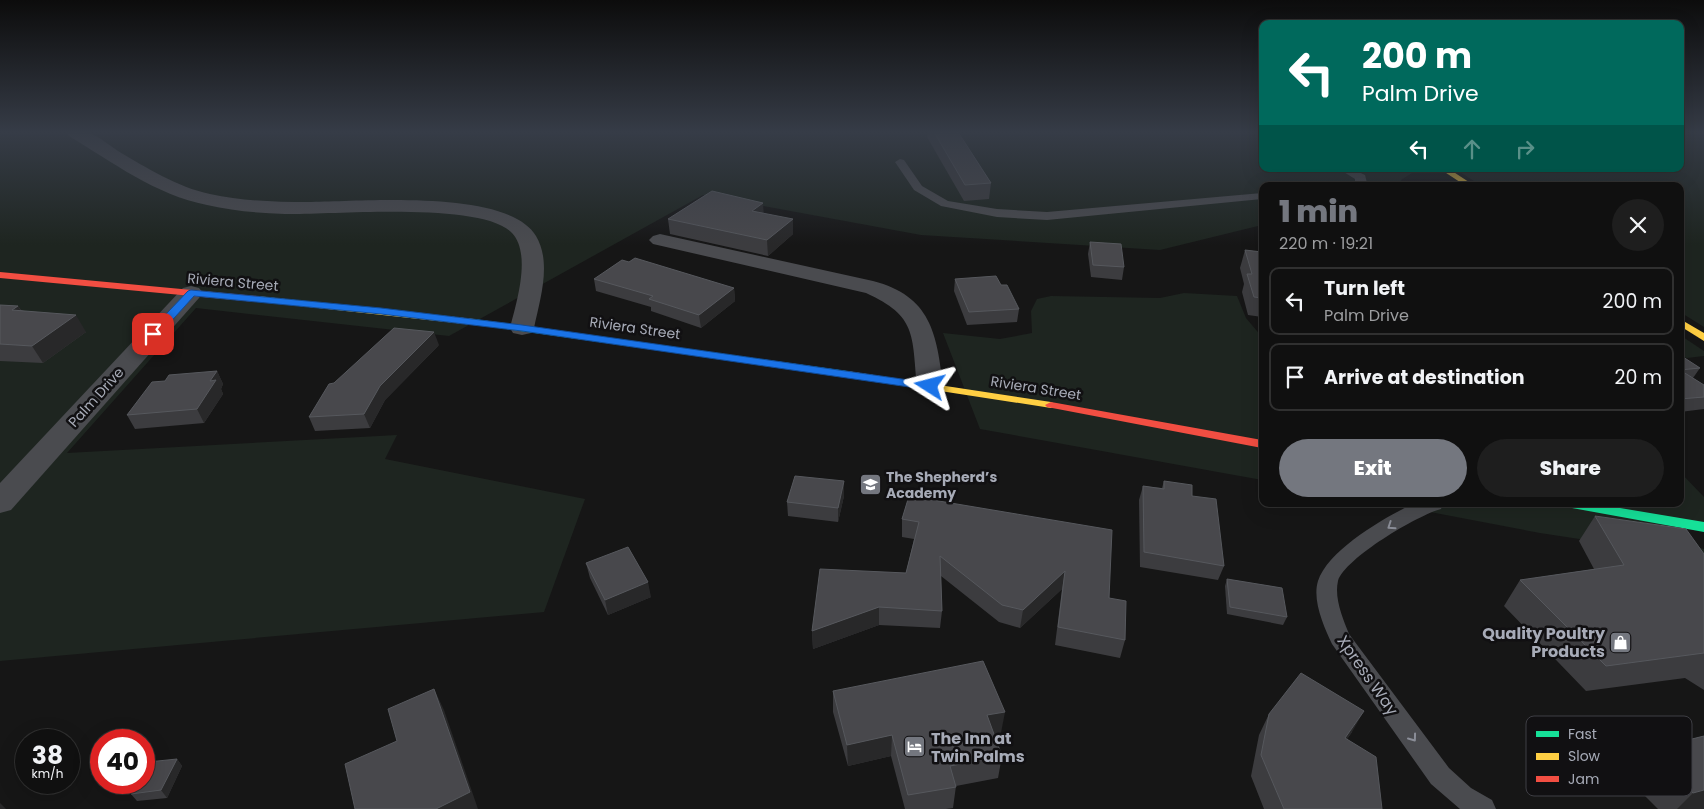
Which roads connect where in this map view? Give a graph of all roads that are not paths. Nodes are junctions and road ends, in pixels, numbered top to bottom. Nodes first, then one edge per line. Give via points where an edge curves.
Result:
1 (142, 170) edge
2 (905, 170) edge
3 (1350, 172) edge
4 (1449, 172) edge
5 (1361, 182) edge
6 (1465, 182) edge
7 (1259, 196) edge
8 (660, 240) dead end
9 (0, 276) edge
10 (191, 293) junction
11 (1684, 325) edge
12 (522, 328) junction
13 (1704, 338) edge
14 (930, 386) junction
15 (1259, 443) edge
16 (0, 502) edge
17 (1424, 507) edge
18 (1589, 507) edge
19 (1704, 527) edge
20 (1483, 809) edge

1 - 12 street via 176,189 224,203 281,208 455,209 511,222 525,236 532,268 532,284
2 - 7 lane via 918,188 945,204 996,213 1047,216
3 - 5 lane via 1361,177
4 - 6 street
8 - 14 street via 873,288 905,304 914,314 922,332
9 - 10 street, Riviera Street
10 - 12 street, Riviera Street
10 - 16 street, Palm Drive
11 - 13 street
12 - 14 street, Riviera Street
14 - 15 street, Riviera Street
17 -> 20 lane, Xpress Way via 1399,520 1337,565 1328,581 1332,620 1340,638 1440,776
18 - 19 street

